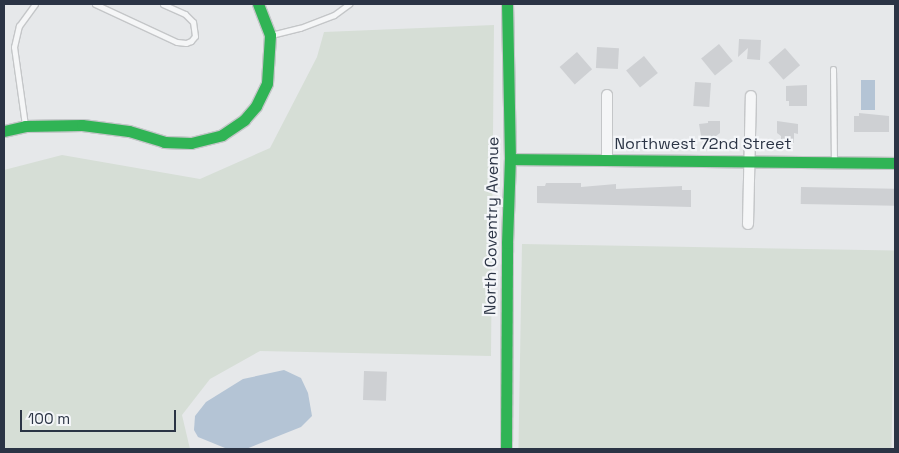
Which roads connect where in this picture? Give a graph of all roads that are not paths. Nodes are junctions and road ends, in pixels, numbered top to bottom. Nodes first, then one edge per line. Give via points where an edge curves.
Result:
1 (35, 4) edge
2 (95, 4) edge
3 (163, 4) edge
4 (258, 4) edge
5 (349, 4) edge
6 (507, 4) edge
7 (270, 35) junction
8 (833, 69) dead end
9 (607, 95) dead end
10 (751, 96) dead end
11 (25, 126) junction
12 (4, 131) edge
13 (510, 159) junction
14 (607, 160) junction
15 (750, 161) junction
16 (834, 162) junction
17 (895, 163) edge
18 (748, 224) dead end
19 (506, 449) edge

1 - 11 lane via 19,26 14,47
2 - 3 lane via 177,42 186,44 191,41 195,36 193,22 185,14
4 - 7 street
5 - 7 lane via 326,18
6 - 13 street, North Coventry Avenue
7 - 11 street via 267,84 250,113 222,136 191,143 164,142 129,131 82,124
8 - 16 lane
9 - 14 street
10 - 15 street
11 - 12 street
13 - 14 street, Northwest 72nd Street
13 - 19 street, North Coventry Avenue
14 - 15 street, Northwest 72nd Street
15 - 16 street, Northwest 72nd Street
15 - 18 street
16 - 17 street, Northwest 72nd Street

